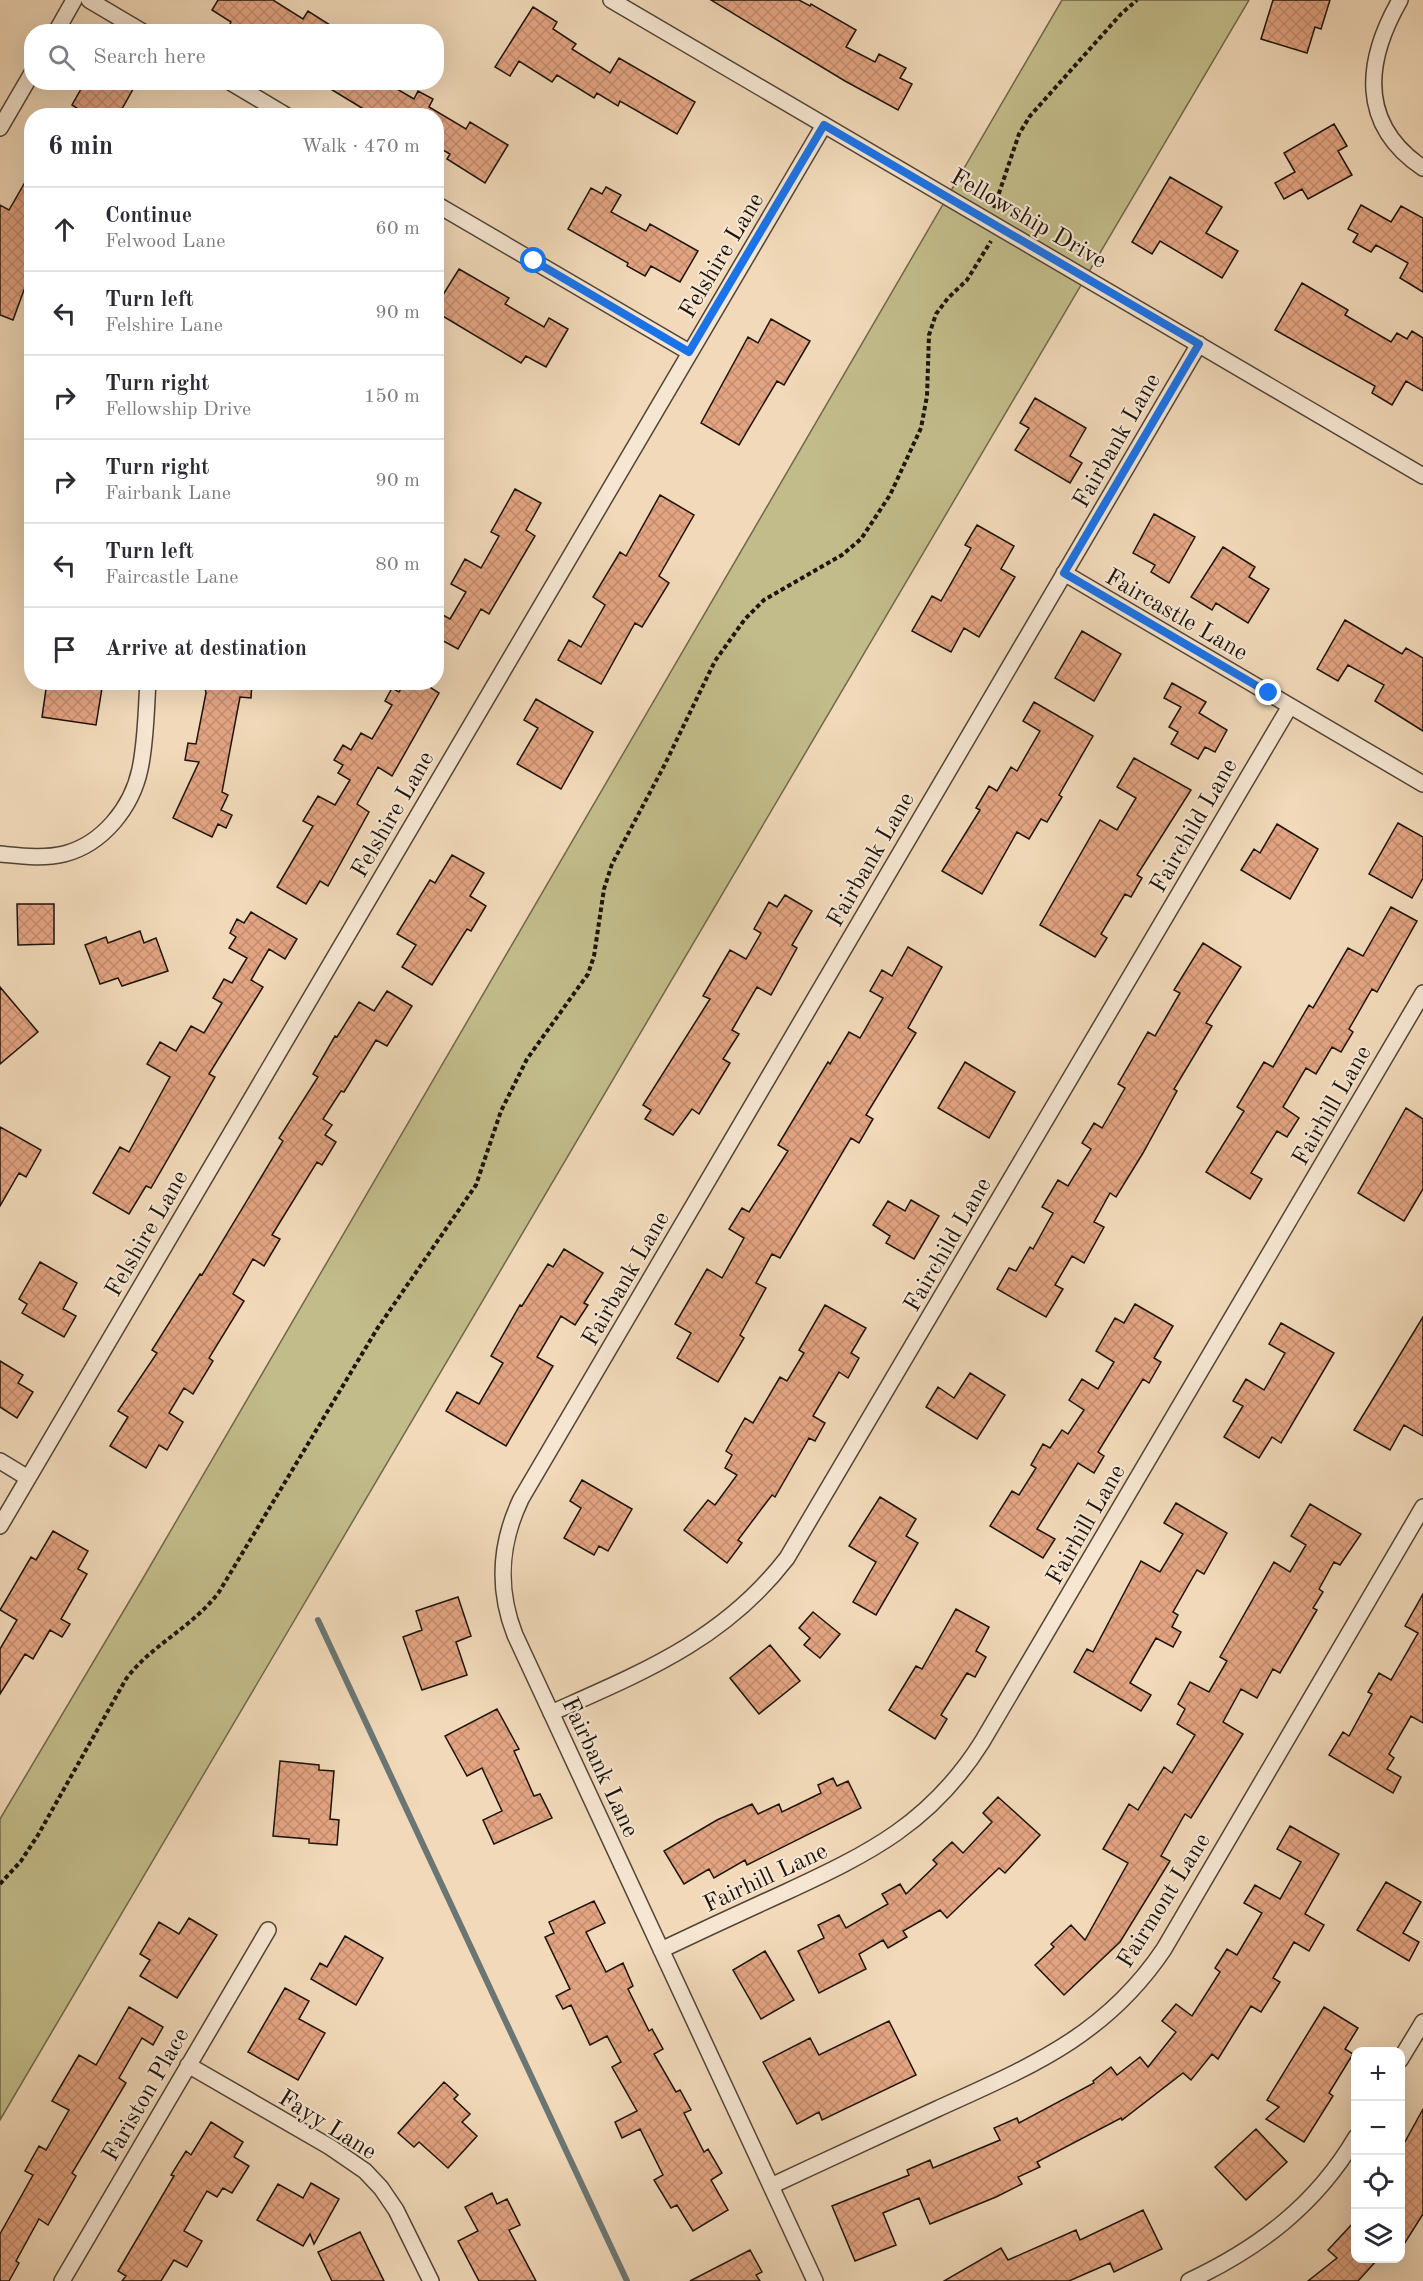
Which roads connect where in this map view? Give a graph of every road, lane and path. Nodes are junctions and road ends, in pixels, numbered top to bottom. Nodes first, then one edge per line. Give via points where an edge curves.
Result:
1 (74, 0) edge
2 (89, 0) edge
3 (611, 0) edge
4 (1137, 0) edge
5 (1401, 0) edge
6 (60, 24) edge
7 (130, 24) edge
8 (24, 87) edge
9 (243, 90) edge
10 (274, 108) edge
11 (824, 125) junction
12 (0, 128) edge
13 (1423, 168) edge
14 (444, 209) edge
15 (993, 211) dead end
16 (993, 236) dead end
17 (1199, 344) junction
18 (689, 352) junction
19 (1423, 476) edge
20 (1064, 573) junction
21 (147, 690) edge
22 (1290, 705) junction
23 (1423, 784) edge
24 (0, 854) edge
25 (1423, 993) edge
26 (0, 1461) edge
27 (28, 1478) junction
28 (1423, 1507) edge
29 (0, 1526) edge
30 (551, 1713) junction
31 (0, 1884) edge
32 (268, 1930) dead end
33 (661, 1950) junction
34 (1423, 2022) edge
35 (1405, 2053) edge
36 (188, 2065) junction
37 (1351, 2144) edge
38 (771, 2186) junction
39 (62, 2281) edge
40 (430, 2281) edge
41 (815, 2281) edge
42 (1188, 2281) edge

1 - 6 street
2 - 7 street
3 - 11 street, Fellowship Drive
4 - 15 path via 1030,116 1019,134
5 - 13 street via 1379,45 1373,88 1386,129 1404,153
8 - 12 street
9 - 10 street
11 - 17 street, Fellowship Drive
11 - 18 street, Felshire Lane
14 - 18 street
16 - 31 path via 967,280 936,314 929,335 927,396 921,428 877,517 861,539 842,555 764,600 728,639 705,678 612,864 588,974 527,1059 501,1111 476,1185 377,1329 219,1592 203,1613 137,1665 101,1720 38,1835
17 - 19 street, Fellowship Drive
17 - 20 street, Fairbank Lane
18 - 27 street, Felshire Lane
20 - 22 street, Faircastle Lane
20 - 30 street, Fairbank Lane via 515,1511 504,1552 503,1593 515,1635
21 - 24 street via 138,777 113,822 86,844 62,854
22 - 23 street, Faircastle Lane
22 - 30 street, Fairchild Lane via 787,1558 749,1601 700,1640 660,1664
25 - 33 street, Fairhill Lane via 961,1774 926,1810 873,1850
26 - 27 street
27 - 29 street, Felshire Lane
28 - 38 street, Fairmont Lane via 1164,1949 1130,1993 1080,2037 1036,2064
30 - 33 street, Fairbank Lane
32 - 36 street, Fariston Place
33 - 38 street, Fairbank Lane
34 - 35 street
36 - 39 street, Fariston Place
36 - 40 street, Fayy Lane via 365,2171 396,2210
37 - 42 street via 1325,2182 1288,2220 1240,2255
38 - 41 street, Fairbank Lane

